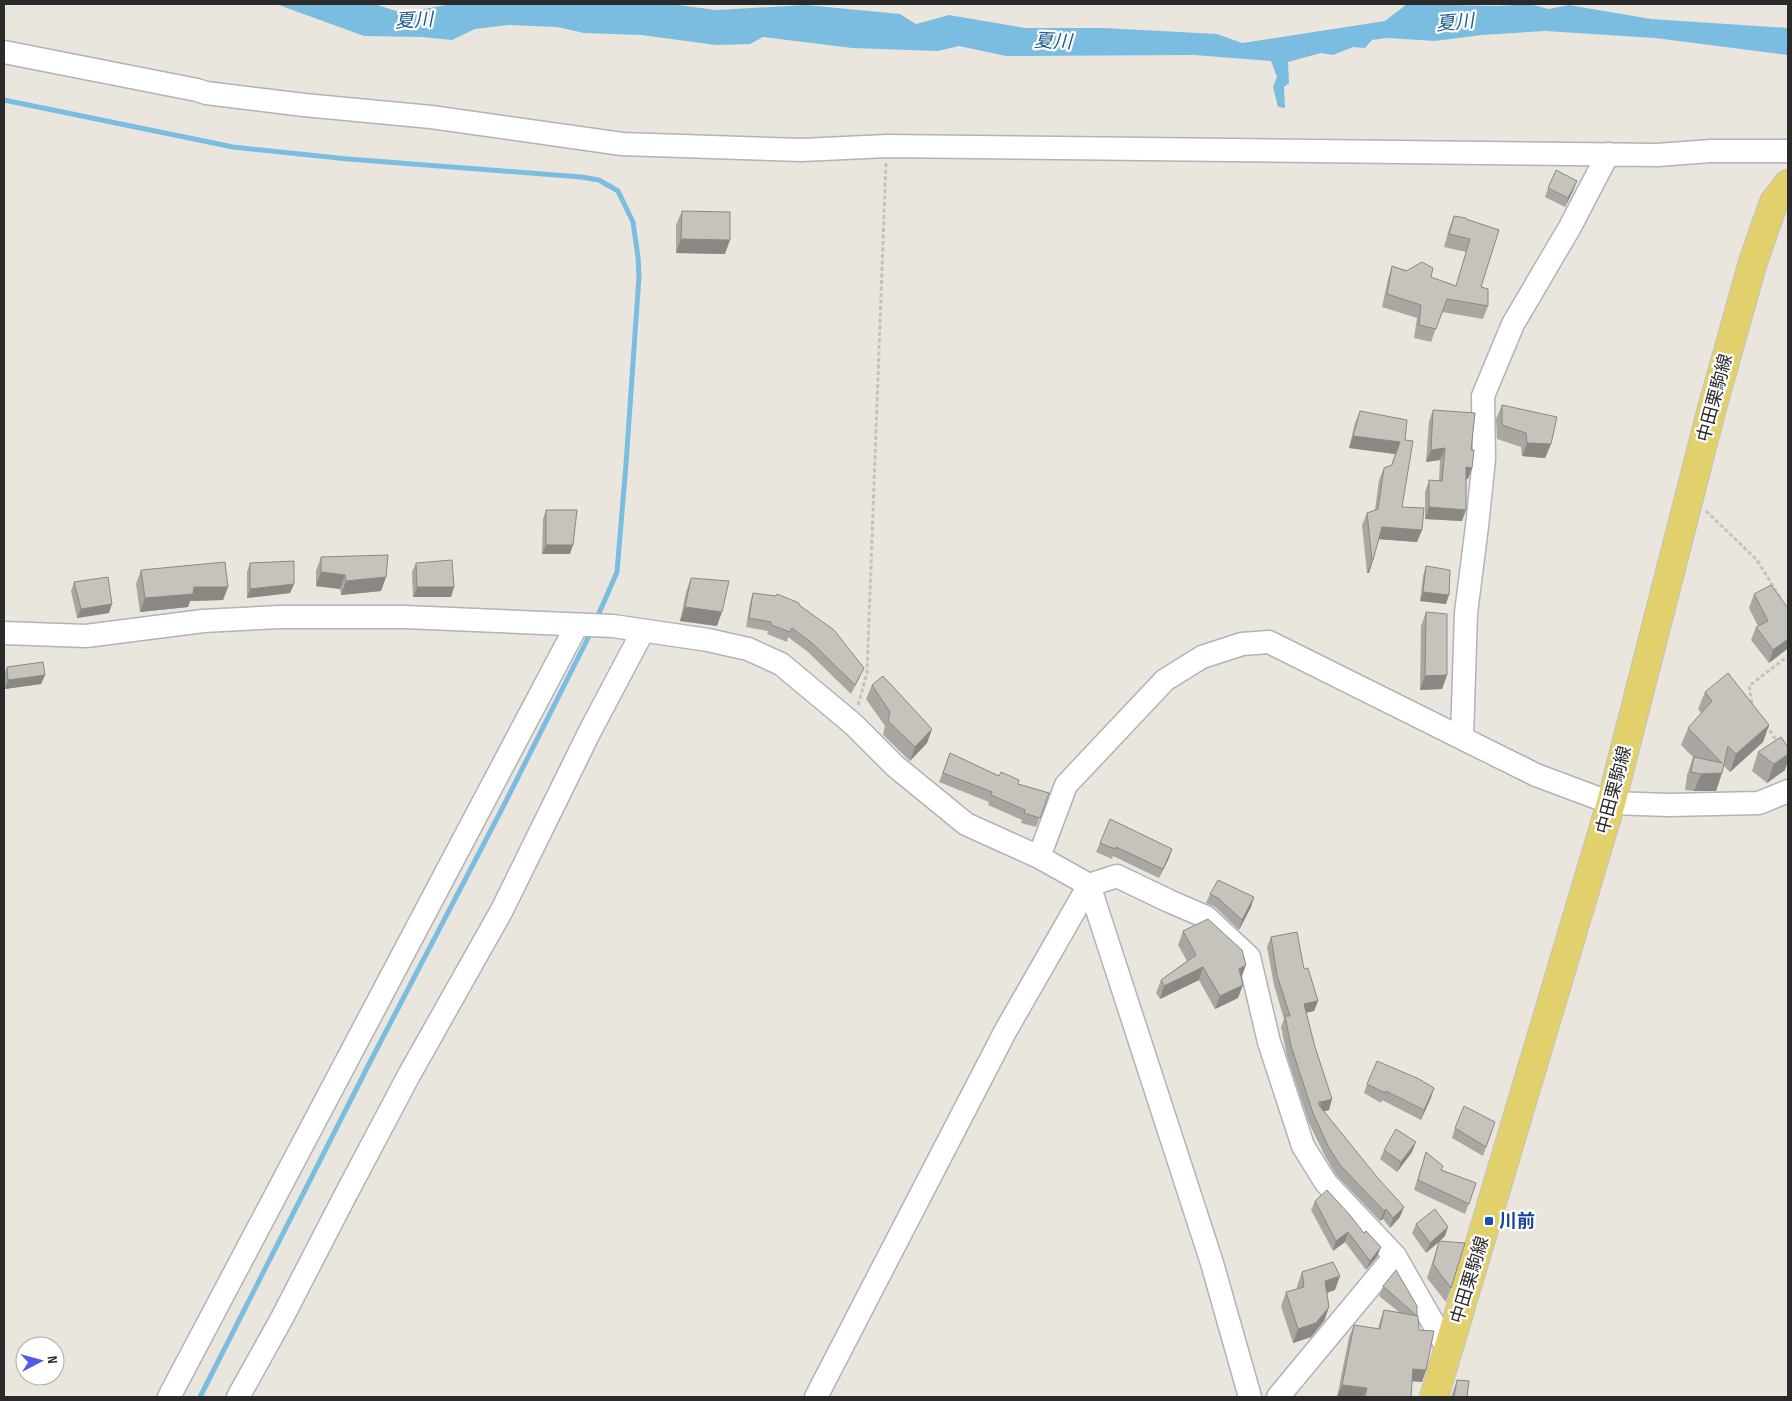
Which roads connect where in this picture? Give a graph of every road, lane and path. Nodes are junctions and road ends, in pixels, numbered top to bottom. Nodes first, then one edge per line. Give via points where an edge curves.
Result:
1 (4, 52) edge
2 (887, 146) junction
3 (1788, 151) edge
4 (1608, 154) junction
5 (1788, 184) edge
6 (1690, 495) junction
7 (1784, 606) edge
8 (580, 625) junction
9 (643, 632) junction
10 (4, 633) edge
11 (1788, 656) edge
12 (1756, 710) edge
13 (1761, 718) edge
14 (853, 724) junction
15 (1462, 738) junction
16 (1783, 750) edge
17 (1788, 791) edge
18 (1611, 803) junction
19 (1039, 856) junction
20 (1089, 884) junction
21 (1395, 1256) junction
22 (1448, 1351) junction
23 (170, 1397) edge
24 (238, 1397) edge
25 (816, 1397) edge
26 (1250, 1397) edge
27 (1278, 1397) edge
28 (1434, 1397) edge

1 - 2 street via 206,94 431,117 622,144 802,150
2 - 4 street
2 - 14 path via 867,673
3 - 4 street
4 - 15 street via 1514,324 1483,396 1484,459 1466,613
5 - 6 main road, 中田栗駒線 via 1774,202 1753,262
6 - 7 path via 1757,560
6 - 18 main road, 中田栗駒線
8 - 9 street
8 - 10 street via 280,616 204,621 86,636
8 - 23 street
9 - 14 street via 748,649 782,664
9 - 24 street via 502,910
11 - 12 path via 1749,686 1750,702
13 - 16 path
14 - 19 street via 895,766 966,824
15 - 18 street via 1536,776
15 - 19 street via 1269,642 1242,644 1202,657 1165,680 1066,784
17 - 18 street via 1759,803
18 - 22 main road, 中田栗駒線
19 - 20 street
20 - 21 street via 1117,876 1206,917 1249,957 1268,1042 1303,1146 1326,1183
20 - 25 street via 1006,1030
20 - 26 street via 1212,1263
21 - 22 street
21 - 27 street
22 - 28 main road, 中田栗駒線

